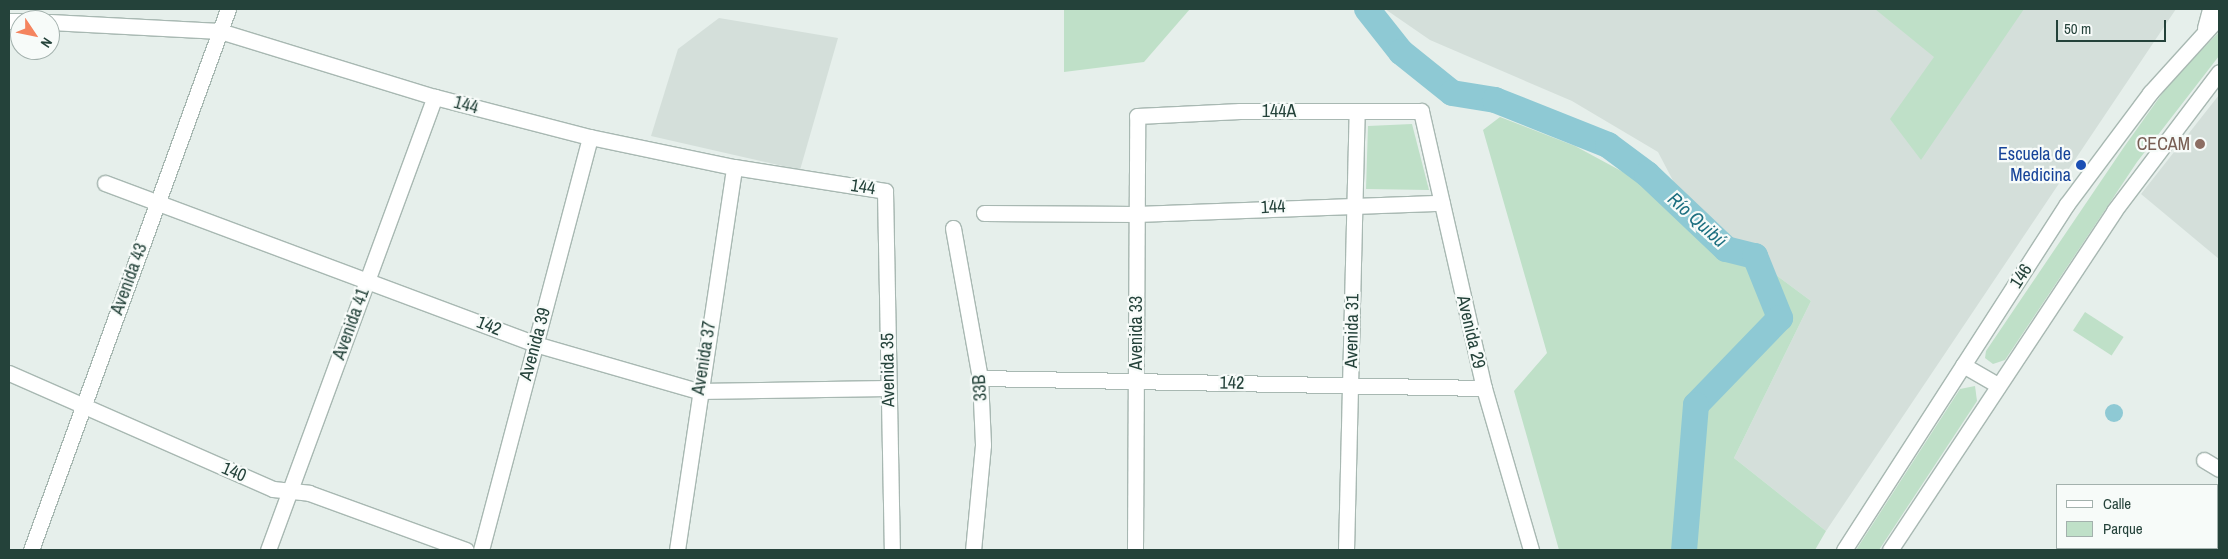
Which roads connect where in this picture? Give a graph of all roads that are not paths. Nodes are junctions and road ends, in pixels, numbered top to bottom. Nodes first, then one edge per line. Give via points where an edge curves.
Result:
1 (228, 9) edge
2 (2210, 9) edge
3 (2219, 17) edge
4 (60, 23) edge
5 (2205, 28) junction
6 (220, 31) junction
7 (2219, 72) edge
8 (435, 97) junction
9 (1357, 111) junction
10 (1421, 111) joint
11 (1137, 116) joint
12 (590, 137) junction
13 (734, 167) junction
14 (105, 182) dead end
15 (885, 191) joint
16 (157, 200) junction
17 (1355, 203) junction
18 (1442, 203) junction
19 (984, 213) dead end
20 (1136, 214) junction
21 (953, 228) dead end
22 (367, 279) junction
23 (535, 344) junction
24 (1964, 365) junction
25 (9, 373) edge
26 (980, 378) junction
27 (1136, 381) junction
28 (1350, 385) junction
29 (1997, 385) junction
30 (888, 388) junction
31 (1484, 388) junction
32 (698, 391) junction
33 (83, 406) junction
34 (2204, 460) dead end
35 (2219, 469) edge
36 (290, 491) junction
37 (31, 550) edge
38 (268, 550) edge
39 (466, 550) edge
40 (481, 550) edge
41 (677, 550) edge
42 (892, 550) edge
43 (973, 550) edge
44 (1135, 550) edge
45 (1346, 550) edge
46 (1531, 550) edge
47 (1844, 550) edge
48 (1890, 550) edge

1 - 6 street, Avenida 43
2 - 5 street
3 - 5 street, 146
4 - 6 street, 144
5 - 24 street, 146 via 2067,204
6 - 8 street, 144
6 - 16 street, Avenida 43
7 - 29 street via 2114,211
8 - 12 street, 144
8 - 22 street, Avenida 41
9 - 10 street, 144A
9 - 11 street, 144A
9 - 17 street, Avenida 31
10 - 18 street, Avenida 29
11 - 20 street, Avenida 33
12 - 13 street, 144
12 - 23 street, Avenida 39
13 - 15 street, 144
13 - 32 street, Avenida 37
14 - 16 street, 142
15 - 30 street, Avenida 35
16 - 22 street, 142
16 - 33 street, Avenida 43
17 - 18 street, 144
17 - 20 street, 144
17 - 28 street, Avenida 31
18 - 31 street, Avenida 29
19 - 20 street, 144
20 - 27 street, Avenida 33
21 - 26 street, 33B
22 - 23 street, 142
22 - 36 street, Avenida 41
23 - 32 street, 142
23 - 40 street, Avenida 39
24 - 29 street
24 - 47 street, 146
25 - 33 street, 140
26 - 27 street, 142
26 - 43 street, 33B via 983,445
27 - 28 street, 142
27 - 44 street, Avenida 33
28 - 31 street, 142
28 - 45 street, Avenida 31
29 - 48 street
30 - 32 street, 142
30 - 42 street, Avenida 35
31 - 46 street, Avenida 29
32 - 41 street, Avenida 37
33 - 36 street, 140 via 273,488
33 - 37 street, Avenida 43
34 - 35 street
36 - 38 street, Avenida 41
36 - 39 street, 140 via 309,493

